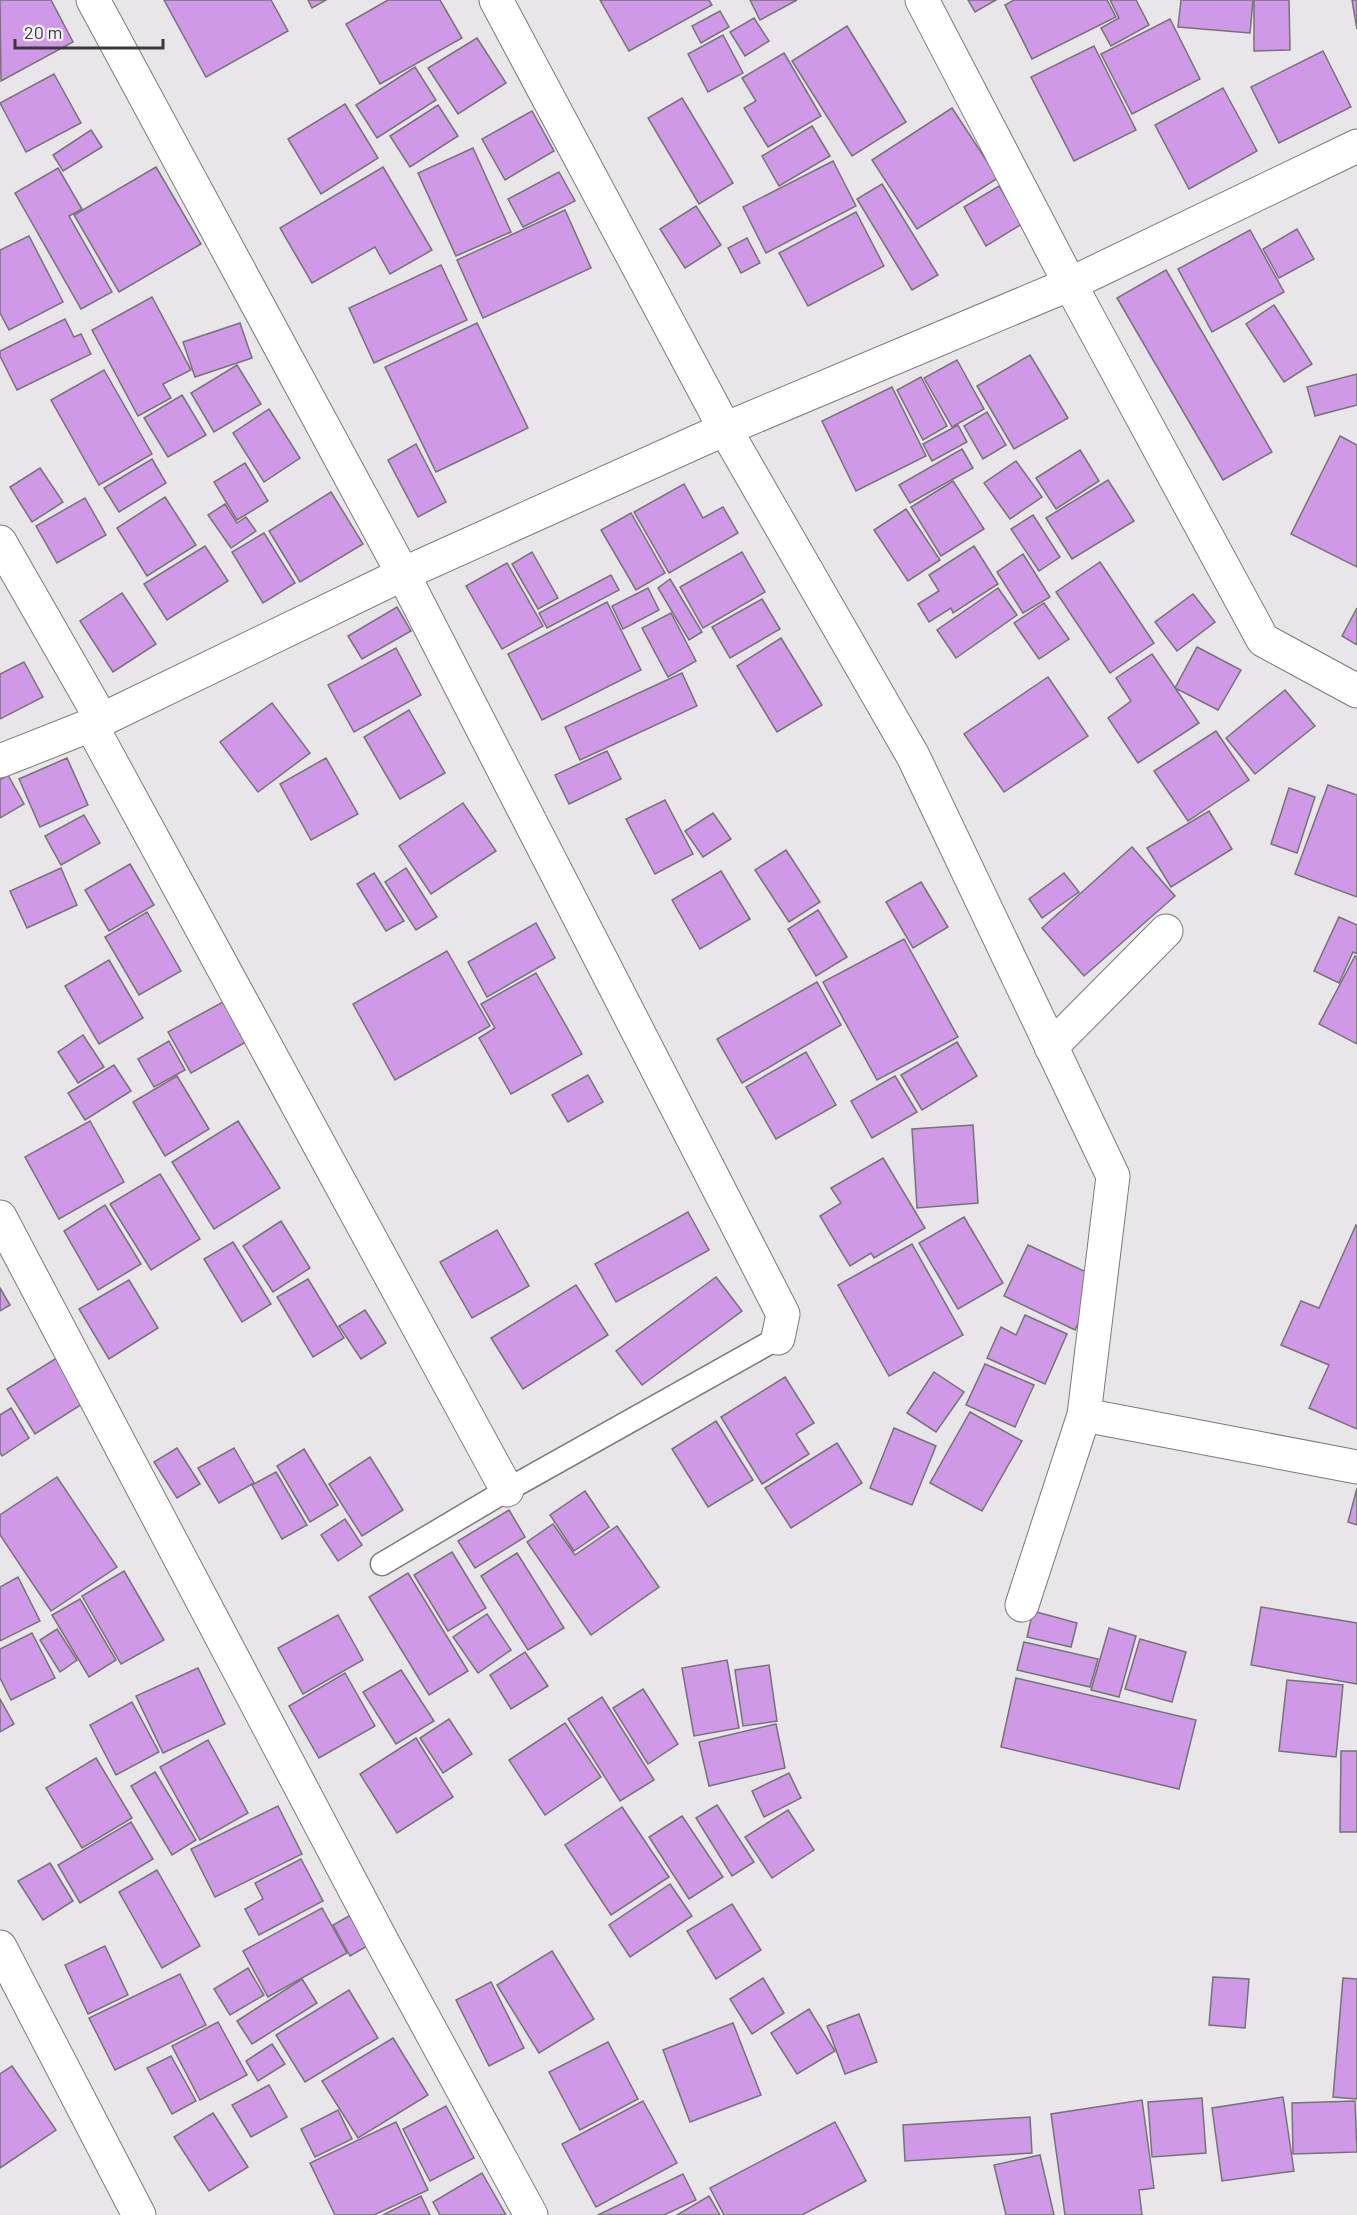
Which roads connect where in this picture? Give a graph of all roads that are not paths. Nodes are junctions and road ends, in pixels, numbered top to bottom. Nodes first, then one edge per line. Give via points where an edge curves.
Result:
1 (93, 0) edge
2 (496, 0) edge
3 (922, 0) edge
4 (1357, 146) edge
5 (1070, 284) junction
6 (725, 429) junction
7 (0, 542) edge
8 (403, 574) junction
9 (1357, 691) edge
10 (96, 722) junction
11 (0, 761) edge
12 (1166, 931) dead end
13 (1051, 1047) junction
14 (0, 1217) edge
15 (778, 1338) joint
16 (1084, 1415) junction
17 (1357, 1467) edge
18 (507, 1490) junction
19 (382, 1564) dead end
20 (1022, 1605) dead end
21 (0, 1947) edge
22 (139, 2215) edge
23 (531, 2215) edge

1 - 8 street
2 - 6 street
3 - 5 street
4 - 5 street
5 - 6 street
5 - 9 street via 1263,640
6 - 8 street
6 - 13 street via 913,756
7 - 10 street
8 - 10 street
8 - 15 street via 783,1314
10 - 11 street
10 - 18 street
12 - 13 street
13 - 16 street via 1113,1176
14 - 23 street
15 - 18 lane
16 - 17 street
16 - 20 street
18 - 19 lane
21 - 22 street

